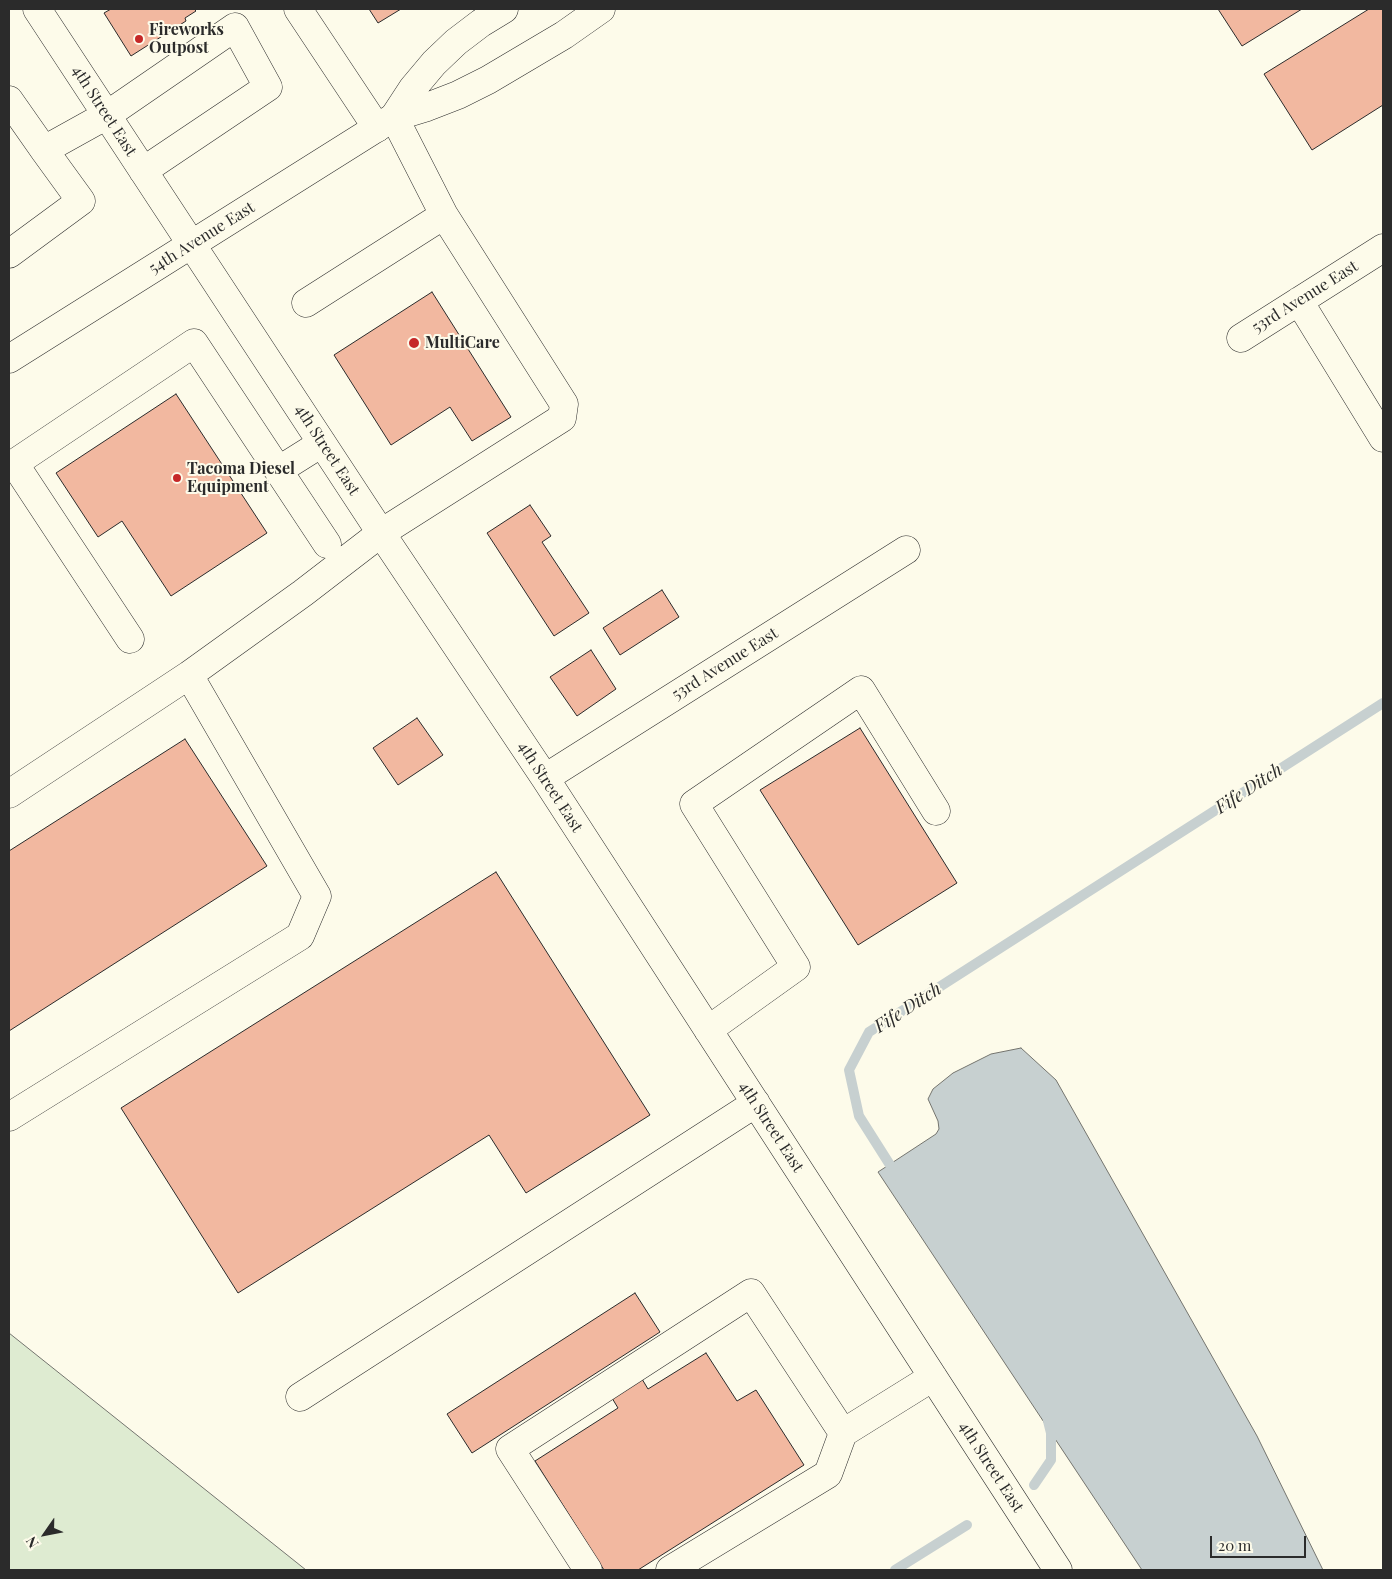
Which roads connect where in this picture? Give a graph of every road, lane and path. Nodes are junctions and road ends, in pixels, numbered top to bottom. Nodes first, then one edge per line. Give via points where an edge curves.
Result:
1 (36, 9) edge
2 (298, 9) edge
3 (504, 9) edge
4 (601, 9) edge
5 (9, 100) edge
6 (107, 115) junction
7 (386, 122) junction
8 (44, 150) junction
9 (143, 171) junction
10 (444, 214) junction
11 (191, 245) junction
12 (1376, 252) edge
13 (9, 254) edge
14 (1299, 301) junction
15 (306, 302) dead end
16 (1241, 338) dead end
17 (9, 359) edge
18 (1383, 438) edge
19 (322, 443) junction
20 (11, 465) edge
21 (279, 470) junction
22 (381, 533) junction
23 (327, 544) dead end
24 (906, 550) dead end
25 (130, 639) dead end
26 (189, 675) junction
27 (545, 778) junction
28 (9, 794) edge
29 (936, 811) dead end
30 (708, 1030) junction
31 (756, 1103) junction
32 (9, 1117) edge
33 (933, 1377) junction
34 (300, 1397) dead end
35 (843, 1433) junction
36 (588, 1570) edge
37 (670, 1570) edge
38 (1058, 1570) edge

1 - 6 street, 4th Street East
2 - 7 street
3 - 7 street, 54th Avenue East via 480,23 434,63
4 - 7 street, 54th Avenue East via 488,80
5 - 8 street
6 - 8 street
6 - 9 street, 4th Street East
6 - 9 street via 235,26 268,87
7 - 10 street
7 - 11 street, 54th Avenue East
8 - 13 street via 81,201
9 - 11 street, 4th Street East
10 - 15 street
10 - 22 street via 564,404 562,418
11 - 17 street, 54th Avenue East
11 - 19 street, 4th Street East
12 - 14 street, 53rd Avenue East
14 - 16 street, 53rd Avenue East
14 - 18 street
19 - 21 street
19 - 22 street, 4th Street East
20 - 21 street via 194,342
20 - 25 street
21 - 23 street
22 - 26 street
22 - 27 street, 4th Street East
24 - 27 street, 53rd Avenue East
26 - 28 street
26 - 32 street via 317,896 300,936
27 - 30 street, 4th Street East
29 - 30 street via 861,690 694,804 796,967
30 - 31 street, 4th Street East
31 - 33 street, 4th Street East
31 - 34 street
33 - 35 street
33 - 38 street, 4th Street East
35 - 36 street via 751,1293 510,1449
35 - 37 street via 828,1474

